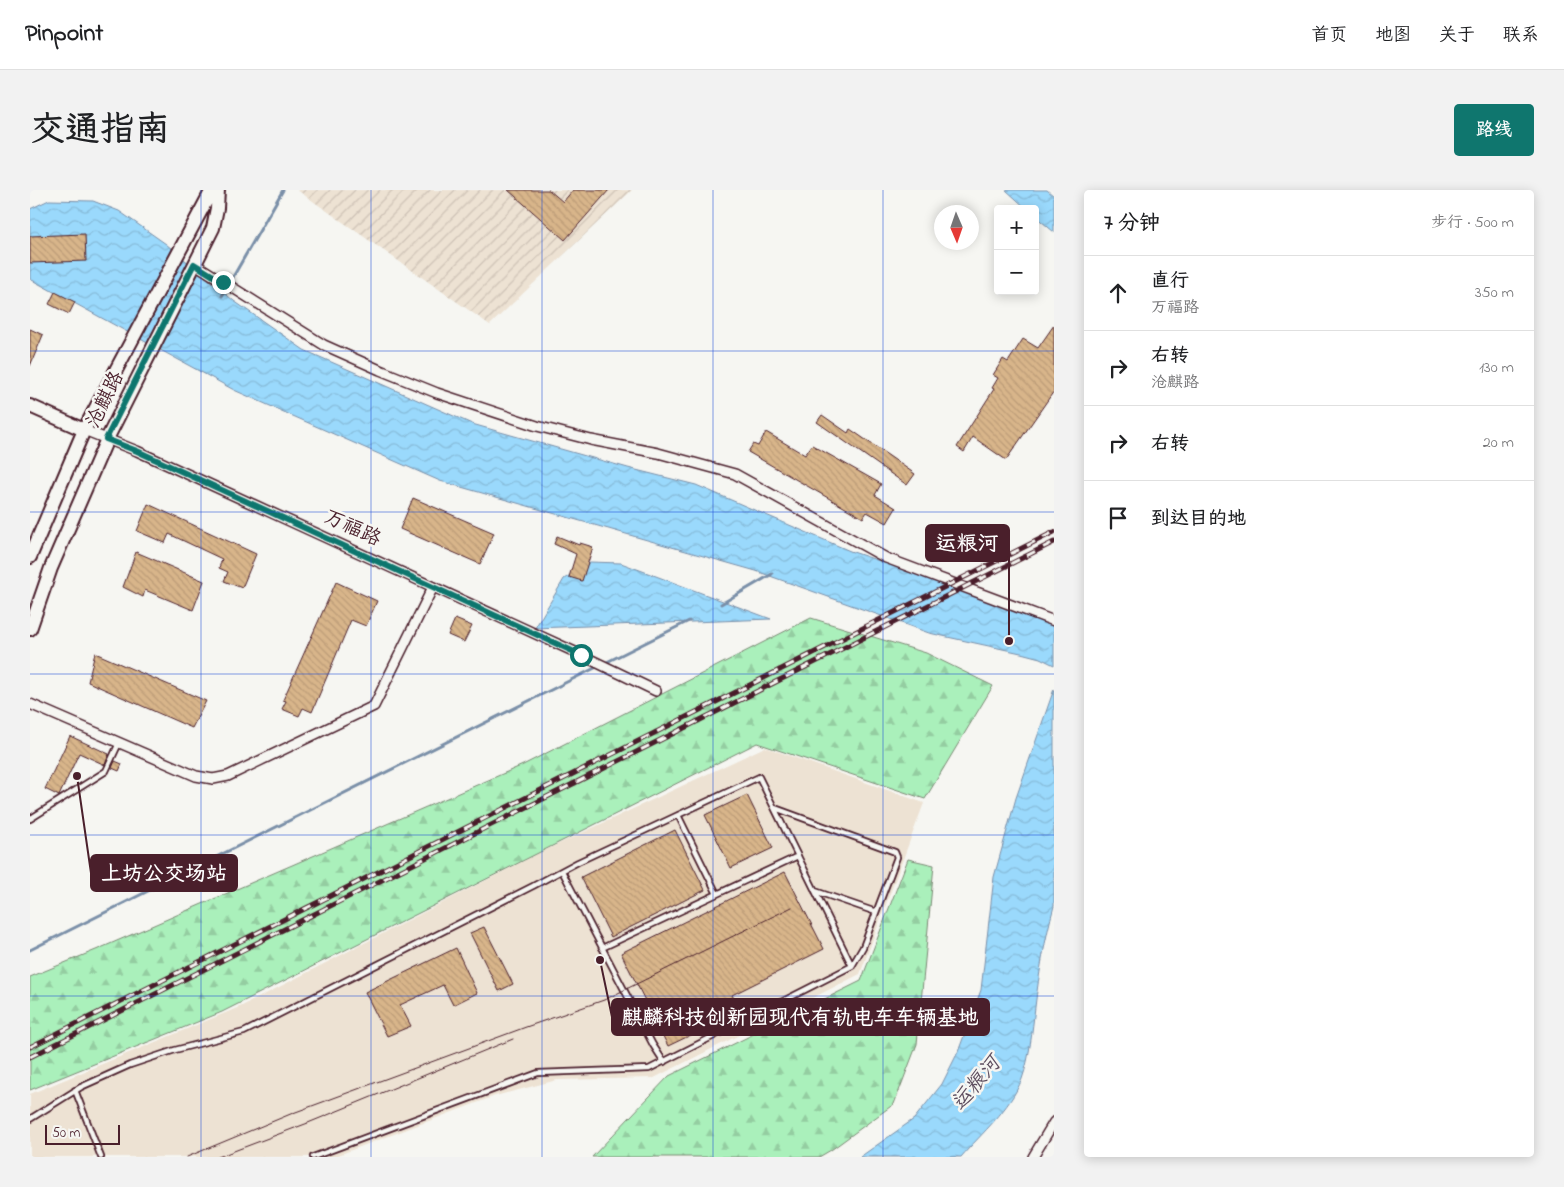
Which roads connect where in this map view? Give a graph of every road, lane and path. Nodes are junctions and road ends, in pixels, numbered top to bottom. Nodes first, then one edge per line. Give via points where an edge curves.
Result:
1 (212, 190) edge
2 (218, 190) edge
3 (194, 264) junction
4 (30, 406) edge
5 (84, 430) junction
6 (106, 439) junction
7 (30, 557) edge
8 (433, 587) junction
9 (1054, 621) edge
10 (30, 629) edge
11 (656, 691) dead end
12 (30, 704) edge
13 (119, 743) junction
14 (774, 808) junction
15 (678, 815) junction
16 (30, 819) edge
17 (798, 856) junction
18 (562, 871) junction
19 (815, 890) junction
20 (717, 894) junction
21 (876, 912) junction
22 (602, 948) junction
23 (852, 966) junction
24 (664, 1062) junction
25 (75, 1090) junction
26 (30, 1119) edge
27 (1054, 1122) edge
28 (101, 1157) edge
29 (312, 1157) edge
30 (1033, 1157) edge

1 - 5 main road, 沧麒路
2 - 3 main road, 沧麒路 via 213,228
3 - 6 main road, 沧麒路
3 - 9 street via 324,344 380,370 437,393 537,426 735,474 886,558
4 - 5 main road, 万福路
5 - 6 street, 万福路
5 - 7 main road, 沧麒路
6 - 8 street, 万福路
6 - 10 main road, 沧麒路 via 51,568
8 - 11 street, 万福路
8 - 13 street via 374,706 228,776 213,779 196,776
12 - 13 street
13 - 16 lane via 106,771
14 - 15 lane via 759,778
14 - 17 lane
14 - 21 lane via 895,852 897,857
15 - 18 lane
15 - 20 lane
17 - 19 lane
17 - 20 lane
18 - 22 lane
18 - 25 lane via 244,1032 130,1065
19 - 21 lane
19 - 23 lane
20 - 22 lane
21 - 23 lane
22 - 24 lane
23 - 24 lane
24 - 29 lane via 650,1069 538,1073
25 - 26 lane
25 - 28 lane
27 - 30 street

